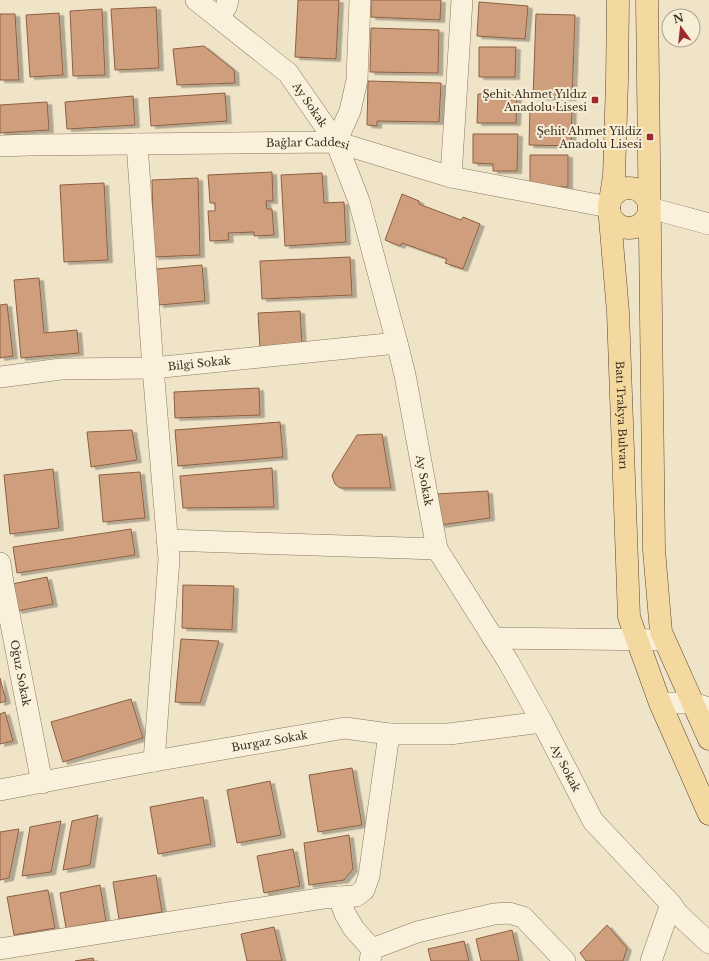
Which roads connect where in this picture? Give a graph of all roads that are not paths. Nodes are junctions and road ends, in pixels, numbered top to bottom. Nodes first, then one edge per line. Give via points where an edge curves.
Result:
1 (196, 0) edge
2 (360, 0) edge
3 (462, 0) edge
4 (618, 0) edge
5 (647, 0) edge
6 (224, 9) edge
7 (336, 142) junction
8 (137, 144) junction
9 (0, 146) edge
10 (451, 177) junction
11 (609, 207) junction
12 (650, 208) junction
13 (709, 224) edge
14 (397, 343) junction
15 (153, 368) junction
16 (0, 377) edge
17 (168, 540) junction
18 (437, 549) junction
19 (0, 563) edge
20 (493, 638) junction
21 (637, 640) junction
22 (665, 640) junction
23 (660, 703) junction
24 (701, 705) edge
25 (542, 722) junction
26 (389, 734) junction
27 (709, 739) edge
28 (154, 761) junction
29 (42, 783) junction
30 (0, 790) edge
31 (709, 814) edge
32 (339, 897) junction
33 (671, 904) junction
34 (709, 943) edge
35 (0, 949) edge
36 (371, 955) edge
37 (565, 961) edge
38 (651, 961) edge

1 - 6 street, Ay Sokak
2 - 7 street via 357,80 350,111
3 - 10 street
4 - 11 main road, Batı Trakya Bulvarı via 614,176
5 - 12 main road
6 - 7 street, Ay Sokak via 288,73
7 - 8 street, Bağlar Caddesi
7 - 10 street, Bağlar Caddesi
7 - 14 street, Ay Sokak via 359,201
8 - 9 street, Bağlar Caddesi
8 - 15 street
10 - 11 street, Bağlar Caddesi
11 - 12 main road via 614,194 626,188 633,188 645,195
11 - 12 main road via 609,214 616,224 629,229 641,225 649,215
11 - 21 main road, Batı Trakya Bulvarı via 618,312 629,616
12 - 13 street
12 - 22 main road via 654,550 661,632
14 - 15 street, Bilgi Sokak
14 - 18 street, Ay Sokak
15 - 16 street, Bilgi Sokak via 62,369
15 - 17 street
17 - 18 street
17 - 28 street via 169,559
18 - 20 street, Ay Sokak
19 - 29 street, Oğuz Sokak
20 - 21 street
20 - 25 street, Ay Sokak
21 - 22 street
21 - 23 main road, Batı Trakya Bulvarı
22 - 24 main road
23 - 24 street
23 - 31 main road, Batı Trakya Bulvarı
24 - 27 main road
25 - 26 street, Burgaz Sokak via 449,734
25 - 33 street, Ay Sokak via 593,821
26 - 28 street, Burgaz Sokak via 345,728
26 - 32 street via 364,890 356,896
28 - 29 street, Burgaz Sokak
29 - 30 street, Burgaz Sokak
32 - 35 street
32 - 36 street via 345,914
33 - 34 street, Ay Sokak
33 - 38 street
36 - 37 street via 417,932 494,914 509,913 523,917

